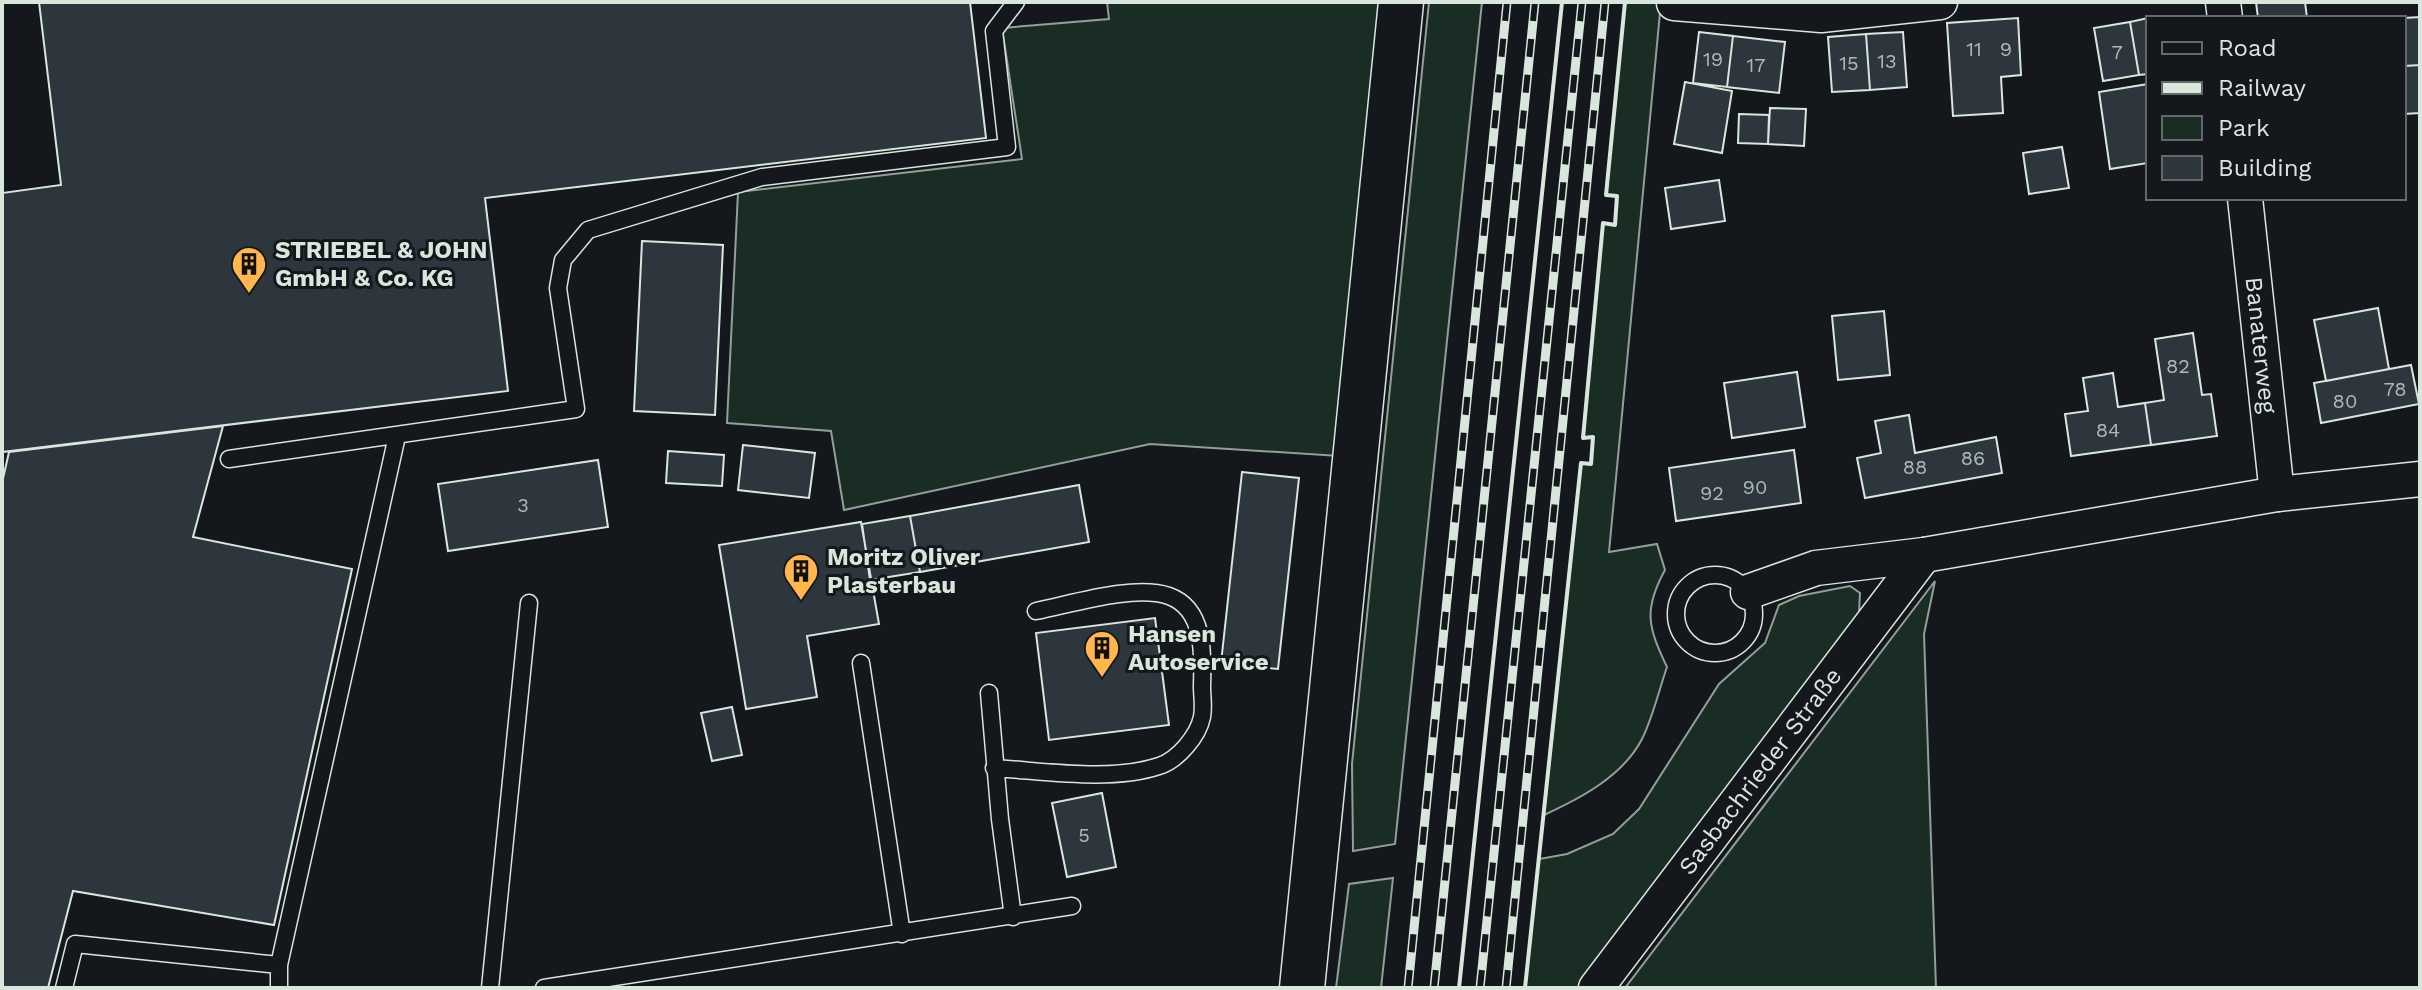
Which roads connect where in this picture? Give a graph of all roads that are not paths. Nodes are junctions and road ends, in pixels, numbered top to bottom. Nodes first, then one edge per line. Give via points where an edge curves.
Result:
1 (1016, 2) edge
2 (1401, 2) edge
3 (1940, 2) edge
4 (1674, 3) edge
5 (2245, 200) edge
6 (397, 436) junction
7 (229, 459) dead end
8 (2420, 479) edge
9 (2277, 494) junction
10 (1924, 555) junction
11 (1748, 592) junction
12 (529, 603) dead end
13 (1036, 611) dead end
14 (861, 663) dead end
15 (989, 693) dead end
16 (994, 768) junction
17 (1072, 906) dead end
18 (1013, 917) junction
19 (902, 934) junction
20 (279, 965) junction
21 (64, 988) edge
22 (279, 988) edge
23 (490, 988) edge
24 (544, 988) edge
25 (1302, 988) edge
26 (1596, 988) edge

1 - 6 lane via 994,31 1007,147 762,177 588,230 563,260 558,288 576,409
2 - 25 main road
3 - 4 street via 1821,15
5 - 9 street, Banaterweg
6 - 7 lane
6 - 20 lane
8 - 9 street
9 - 10 street
10 - 11 street via 1816,568
10 - 26 street, Sasbachrieder Straße
11 - 11 lane via 1722,575 1693,581 1676,608 1683,637 1709,653 1738,647 1754,621
12 - 23 lane
13 - 16 lane via 1134,592 1167,595 1187,606 1198,627 1202,718 1188,745 1161,766 1112,774
14 - 19 lane
15 - 16 lane
16 - 18 lane
17 - 18 lane
18 - 19 lane
19 - 24 lane
20 - 21 lane via 75,944
20 - 22 lane

